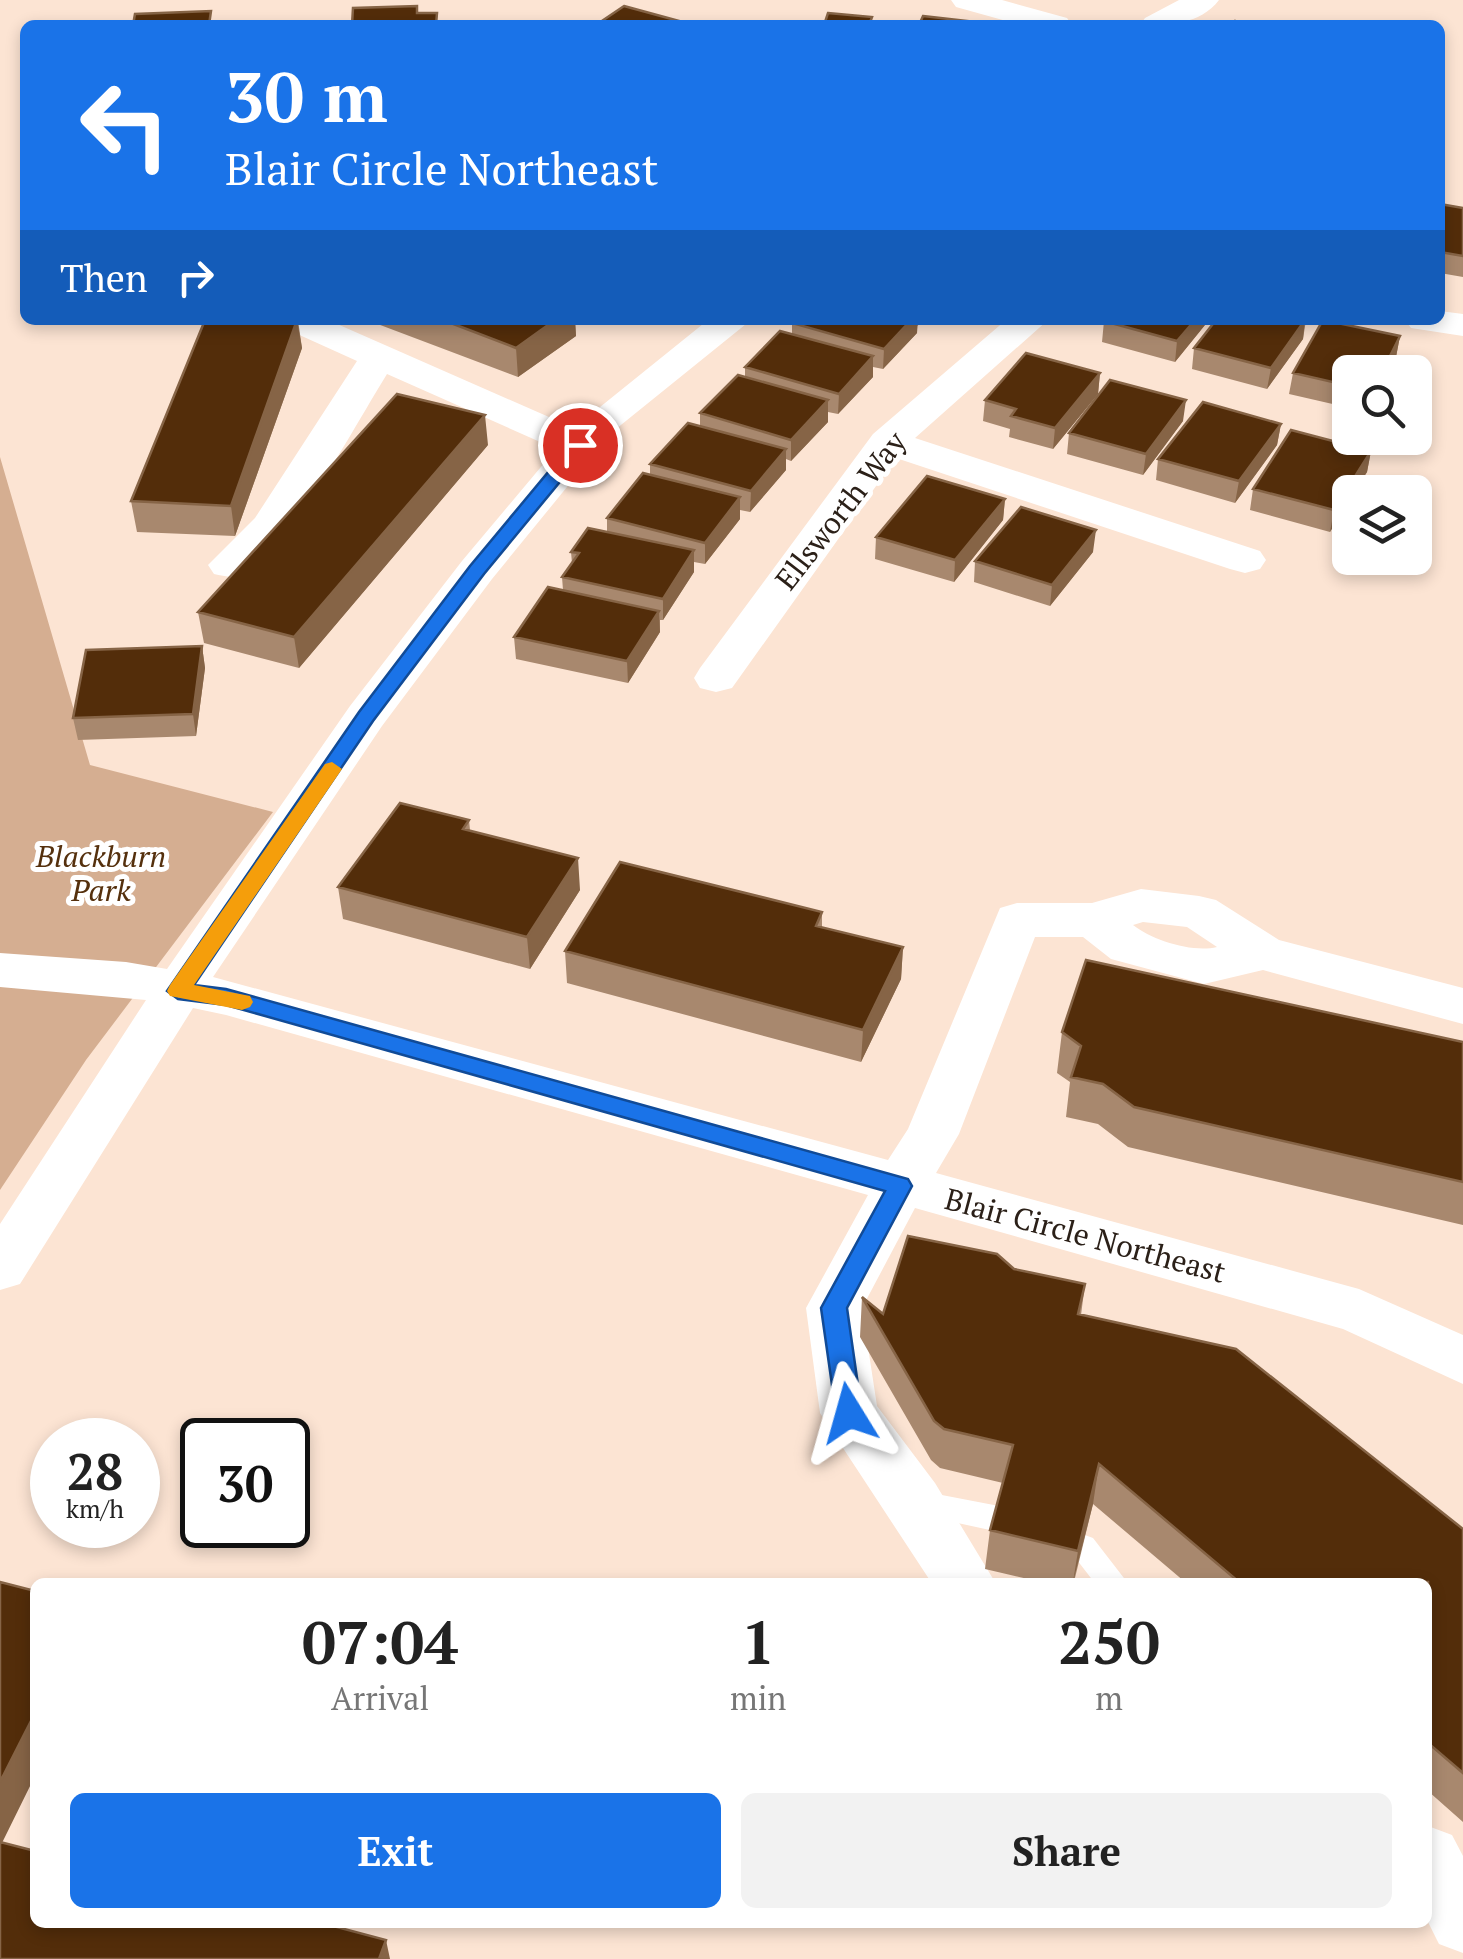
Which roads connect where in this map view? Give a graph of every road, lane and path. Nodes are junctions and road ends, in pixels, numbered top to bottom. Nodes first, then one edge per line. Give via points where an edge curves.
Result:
1 (968, 0) edge
2 (1203, 0) edge
3 (1038, 20) edge
4 (1165, 20) edge
5 (308, 325) edge
6 (726, 325) edge
7 (1023, 325) edge
8 (378, 358) junction
9 (887, 442) junction
10 (580, 445) junction
11 (1245, 560) dead end
12 (229, 564) dead end
13 (716, 678) dead end
14 (0, 970) edge
15 (178, 991) junction
16 (1463, 1006) edge
17 (900, 1186) junction
18 (0, 1269) edge
19 (1463, 1361) edge
20 (914, 1501) junction
21 (999, 1519) edge
22 (1082, 1547) edge
23 (962, 1578) edge
24 (1109, 1578) edge
25 (1432, 1864) edge
26 (1463, 1922) edge

1 - 3 street
2 - 4 street
5 - 8 street
6 - 10 street
7 - 9 street, Ellsworth Way
8 - 10 street
8 - 12 street via 271,526
9 - 11 street
9 - 13 street, Ellsworth Way
10 - 15 street via 366,716
14 - 15 street, Blair Circle Northeast
15 - 17 street, Blair Circle Northeast via 226,997
15 - 18 street
16 - 17 street via 1263,953 1204,967 1128,947 1094,920 1017,920 933,1134
17 - 19 street, Blair Circle Northeast via 1359,1311
17 - 20 street via 834,1308 849,1413
20 - 21 lane
20 - 23 street
22 - 24 lane
25 - 26 street

